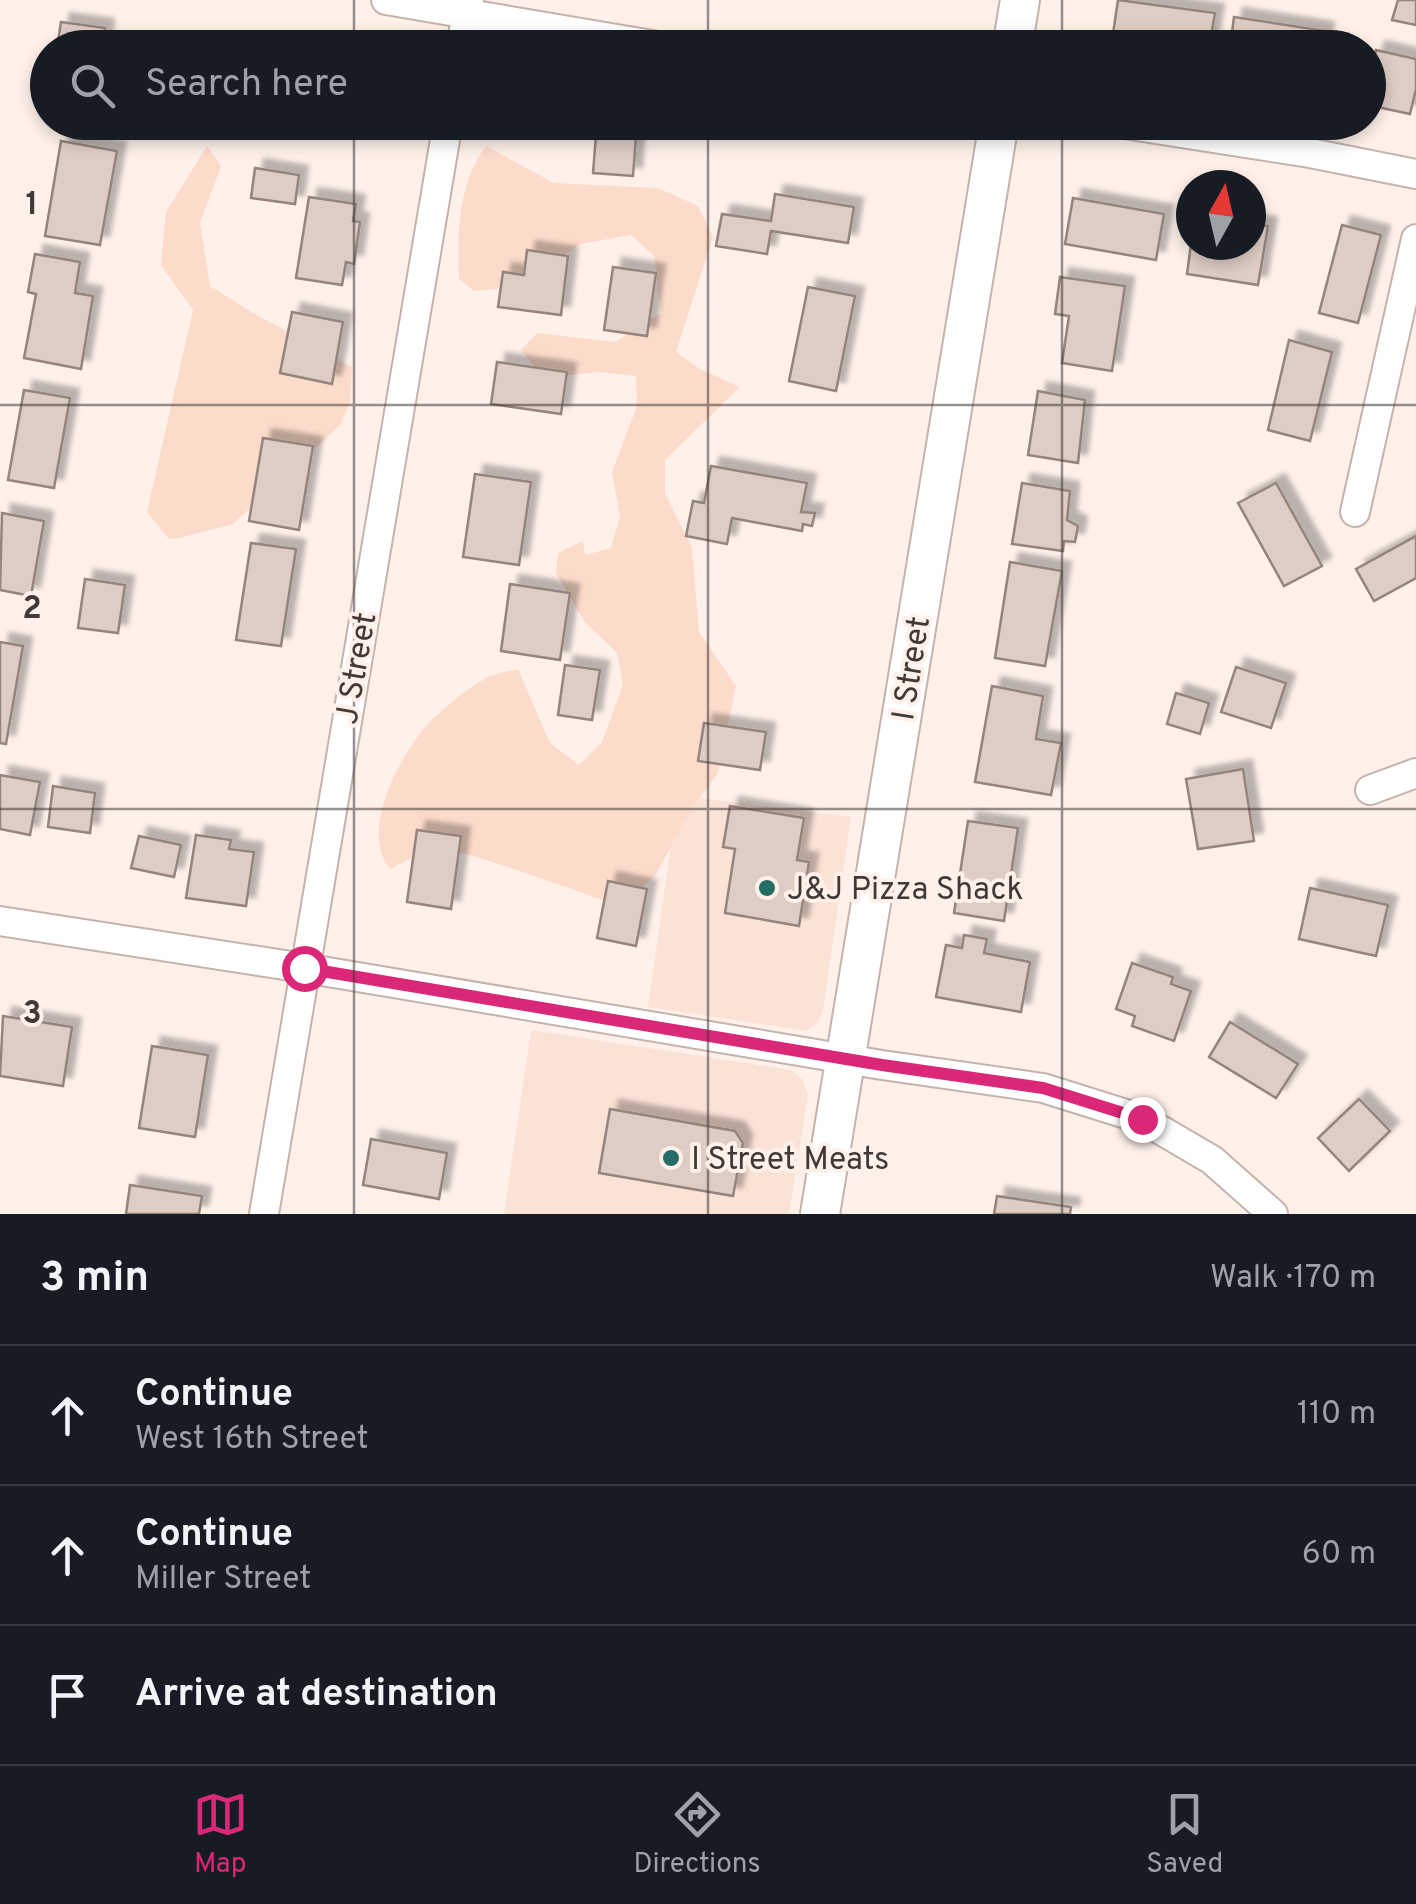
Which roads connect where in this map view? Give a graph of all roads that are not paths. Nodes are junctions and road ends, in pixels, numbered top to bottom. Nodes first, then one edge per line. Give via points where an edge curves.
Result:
1 (386, 0) edge
2 (1020, 0) edge
3 (468, 6) edge
4 (583, 30) edge
5 (1015, 30) edge
6 (445, 140) edge
7 (996, 140) edge
8 (1226, 140) edge
9 (1416, 174) edge
10 (1416, 239) edge
11 (1355, 512) dead end
12 (1416, 773) edge
13 (1370, 790) dead end
14 (0, 921) edge
15 (304, 968) junction
16 (846, 1057) junction
17 (264, 1214) edge
18 (820, 1214) edge
19 (1273, 1214) edge

1 - 3 street
2 - 5 street
3 - 4 street
6 - 15 street, J Street
7 - 16 street, I Street
8 - 9 street
10 - 11 street
12 - 13 street
14 - 15 street
15 - 16 street
15 - 17 street, J Street
16 - 18 street, I Street
16 - 19 street via 1043,1088 1142,1119 1212,1160

